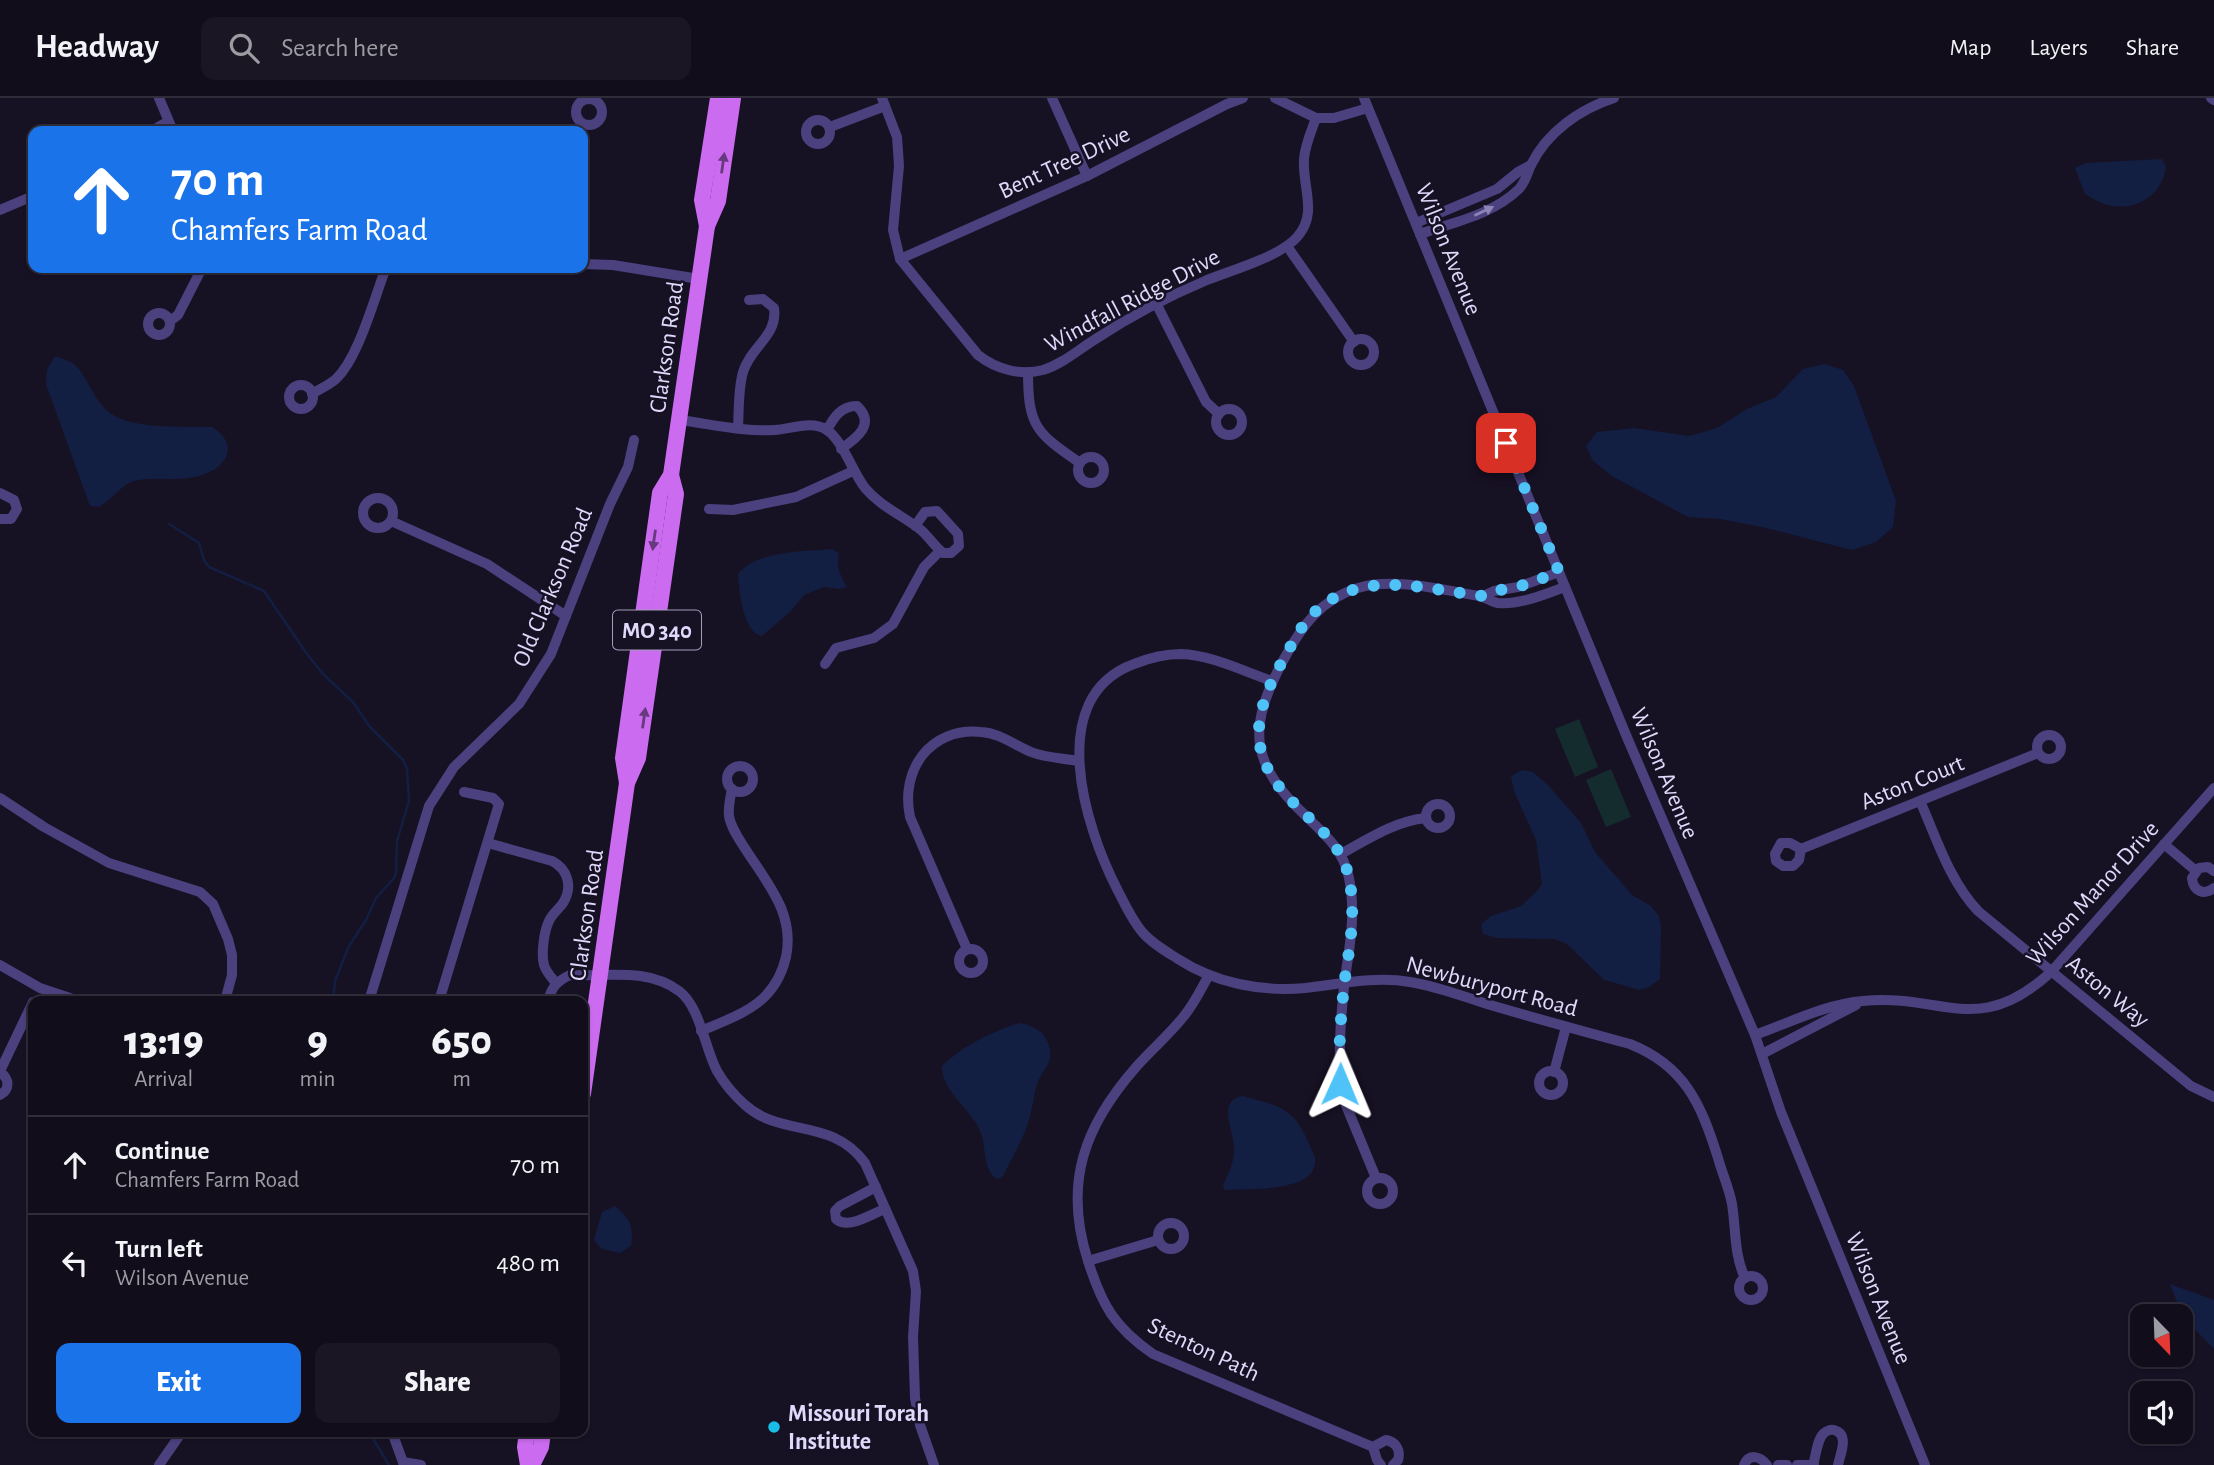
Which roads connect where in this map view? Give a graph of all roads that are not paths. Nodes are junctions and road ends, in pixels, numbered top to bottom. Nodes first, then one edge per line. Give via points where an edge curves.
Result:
1 (159, 98) edge
2 (718, 98) edge
3 (733, 98) edge
4 (1052, 98) edge
5 (1243, 98) edge
6 (1275, 98) edge
7 (1614, 98) edge
8 (883, 102) edge
9 (1366, 103) edge
10 (1316, 118) junction
11 (170, 126) edge
12 (830, 127) dead end
13 (1087, 176) junction
14 (28, 198) edge
15 (0, 210) edge
16 (707, 226) junction
17 (1418, 228) junction
18 (1287, 246) junction
19 (900, 260) junction
20 (588, 264) edge
21 (199, 273) edge
22 (384, 273) edge
23 (699, 279) junction
24 (748, 300) dead end
25 (1157, 305) junction
26 (170, 321) dead end
27 (1354, 342) dead end
28 (1028, 372) junction
29 (312, 394) dead end
30 (1219, 414) dead end
31 (679, 420) junction
32 (738, 428) junction
33 (827, 430) junction
34 (634, 440) dead end
35 (841, 449) junction
36 (1080, 463) dead end
37 (853, 471) junction
38 (0, 493) edge
39 (709, 509) dead end
40 (0, 519) edge
41 (391, 521) dead end
42 (915, 526) junction
43 (940, 551) junction
44 (1559, 572) junction
45 (1565, 587) junction
46 (1483, 596) junction
47 (565, 616) junction
48 (825, 664) dead end
49 (1272, 681) junction
50 (2038, 753) dead end
51 (1079, 761) junction
52 (2214, 788) edge
53 (732, 789) dead end
54 (464, 792) dead end
55 (0, 798) edge
56 (1920, 801) junction
57 (1426, 818) dead end
58 (488, 843) junction
59 (2164, 844) junction
60 (1801, 849) dead end
61 (1341, 854) junction
62 (2196, 871) junction
63 (2214, 871) edge
64 (2214, 888) edge
65 (967, 949) dead end
66 (0, 965) edge
67 (2051, 972) junction
68 (600, 975) junction
69 (1209, 975) junction
70 (1345, 981) junction
71 (556, 984) junction
72 (40, 988) junction
73 (37, 996) edge
74 (64, 996) edge
75 (226, 996) edge
76 (371, 996) edge
77 (441, 996) edge
78 (549, 996) edge
79 (1864, 1001) junction
80 (28, 1014) edge
81 (1566, 1027) junction
82 (701, 1031) junction
83 (1755, 1035) junction
84 (1762, 1054) junction
85 (588, 1059) edge
86 (0, 1072) edge
87 (1554, 1072) dead end
88 (0, 1095) edge
89 (2214, 1097) edge
90 (1376, 1178) dead end
91 (876, 1188) junction
92 (885, 1209) junction
93 (1158, 1240) dead end
94 (1088, 1261) junction
95 (1745, 1278) dead end
96 (179, 1437) edge
97 (394, 1437) edge
98 (526, 1437) edge
99 (542, 1437) edge
100 (1373, 1447) junction
101 (403, 1464) edge
102 (159, 1465) edge
103 (421, 1465) edge
104 (530, 1465) edge
105 (934, 1465) edge
106 (1381, 1465) edge
107 (1393, 1465) edge
108 (1744, 1465) edge
109 (1767, 1465) edge
110 (1777, 1465) edge
111 (1787, 1465) edge
112 (1797, 1465) edge
113 (1814, 1465) edge
114 (1838, 1465) edge
115 (1924, 1465) edge

1 - 11 street
2 - 16 main road, Clarkson Road / MO 340 via 702,200
16 -> 3 main road, Clarkson Road / MO 340 via 718,201
4 - 13 street
5 - 13 street, Bent Tree Drive
6 - 10 street
7 - 17 street via 1583,111 1554,134 1531,165 1527,180 1502,203 1465,220
8 - 12 street
8 - 19 street via 897,136 894,230
9 - 10 street via 1334,118
9 - 17 street, Wilson Avenue
10 - 18 street via 1304,160 1307,222
13 - 19 street, Bent Tree Drive
14 - 15 street
16 - 23 main road, Clarkson Road / MO 340
17 - 44 street, Wilson Avenue
18 - 25 street, Windfall Ridge Drive
18 - 27 street
19 - 28 street, Windfall Ridge Drive via 978,355 1010,371
20 - 23 street
21 - 26 street via 178,315
22 - 29 street via 348,363 335,380
23 - 31 main road, Clarkson Road / MO 340
24 - 32 street via 763,299 774,308 775,317 773,328 743,373
25 - 28 street, Windfall Ridge Drive via 1064,361
25 - 30 street via 1206,402
28 - 36 street via 1028,404 1039,429
31 - 32 street
31 - 68 main road, Clarkson Road / MO 340 via 671,475 676,494 638,758 627,783
32 - 33 street via 817,426
33 - 35 street
33 - 35 street via 847,407 857,406 864,412 863,431
34 - 47 street, Old Clarkson Road via 628,467
35 - 37 street
37 - 39 street via 796,497 733,510
37 - 42 street via 880,503
38 - 40 street via 14,500 17,509 10,519
41 - 47 street via 487,564
42 - 43 street
42 - 43 street via 925,512 944,517 960,540 956,551
43 - 48 street via 924,567 893,624 874,638 836,648
44 - 45 street, Wilson Avenue
44 - 46 street
45 - 46 street via 1508,603 1495,603
45 - 83 street, Wilson Avenue
46 - 49 street via 1389,584 1356,589 1331,600 1307,620
47 - 76 street, Old Clarkson Road via 551,654 531,688 454,767 429,806
49 - 51 street, Newburyport Road via 1189,655 1164,655 1130,665 1106,680 1090,704
49 - 61 street via 1258,727 1264,761 1277,787
50 - 56 street, Aston Court
51 - 65 street via 1040,755 997,735 970,731 936,743 912,769 907,794 910,817
51 - 69 street, Newburyport Road via 1091,827 1131,916 1144,935
52 - 59 street, Wilson Manor Drive
53 - 82 street via 728,804 735,834 784,912 789,938 783,967 770,992 750,1010
54 - 58 street via 494,798 499,804
55 - 75 street via 109,863 200,892 213,904 228,939 232,975
56 - 60 street, Aston Court
56 - 67 street, Aston Way via 1967,899
57 - 61 street via 1394,826
58 - 71 street via 552,861 566,874 567,895 549,921 543,957
58 - 77 street
59 - 62 street
59 - 67 street, Wilson Manor Drive
61 - 70 street via 1349,875 1353,919
62 - 63 street via 2203,867
62 - 64 street via 2192,878 2196,889 2208,892
66 - 72 street
67 - 79 street, Wilson Manor Drive via 2013,1000 1981,1010
67 - 89 street, Aston Way via 2191,1086
68 - 71 street via 570,975
68 - 82 street via 651,977 680,991
68 - 85 main road, Clarkson Road / MO 340
69 - 70 street, Newburyport Road via 1256,988 1306,988
69 - 94 street, Stenton Path via 1187,1013 1116,1091 1096,1125 1076,1190
70 - 81 street, Newburyport Road via 1411,982
70 - 90 street via 1340,1084
71 - 78 street
72 - 73 street
72 - 74 street
79 - 83 street, Wilson Manor Drive via 1836,1006
79 - 84 street, Wilson Manor Drive
80 - 86 street
81 - 87 street
81 - 95 street, Newburyport Road via 1647,1051 1675,1072 1699,1103 1731,1203 1739,1265
82 - 91 street via 716,1070 746,1106 773,1120 846,1143 865,1163
83 - 84 street, Wilson Avenue
84 - 115 street, Wilson Avenue via 1781,1112
86 - 88 street via 8,1085
91 - 92 street
91 - 92 street via 840,1206 836,1219 848,1224
92 - 105 street via 913,1271 915,1398
93 - 94 street
94 - 100 street, Stenton Path via 1111,1315 1129,1337 1153,1354
96 - 102 street
97 - 101 street
98 - 104 main road
99 - 104 main road
100 - 106 street
100 - 107 street, Stenton Path via 1381,1441 1394,1443 1400,1455
101 - 103 street
108 - 109 street via 1754,1457
110 - 111 street
112 - 113 street
113 - 114 street via 1821,1436 1834,1430 1843,1441

